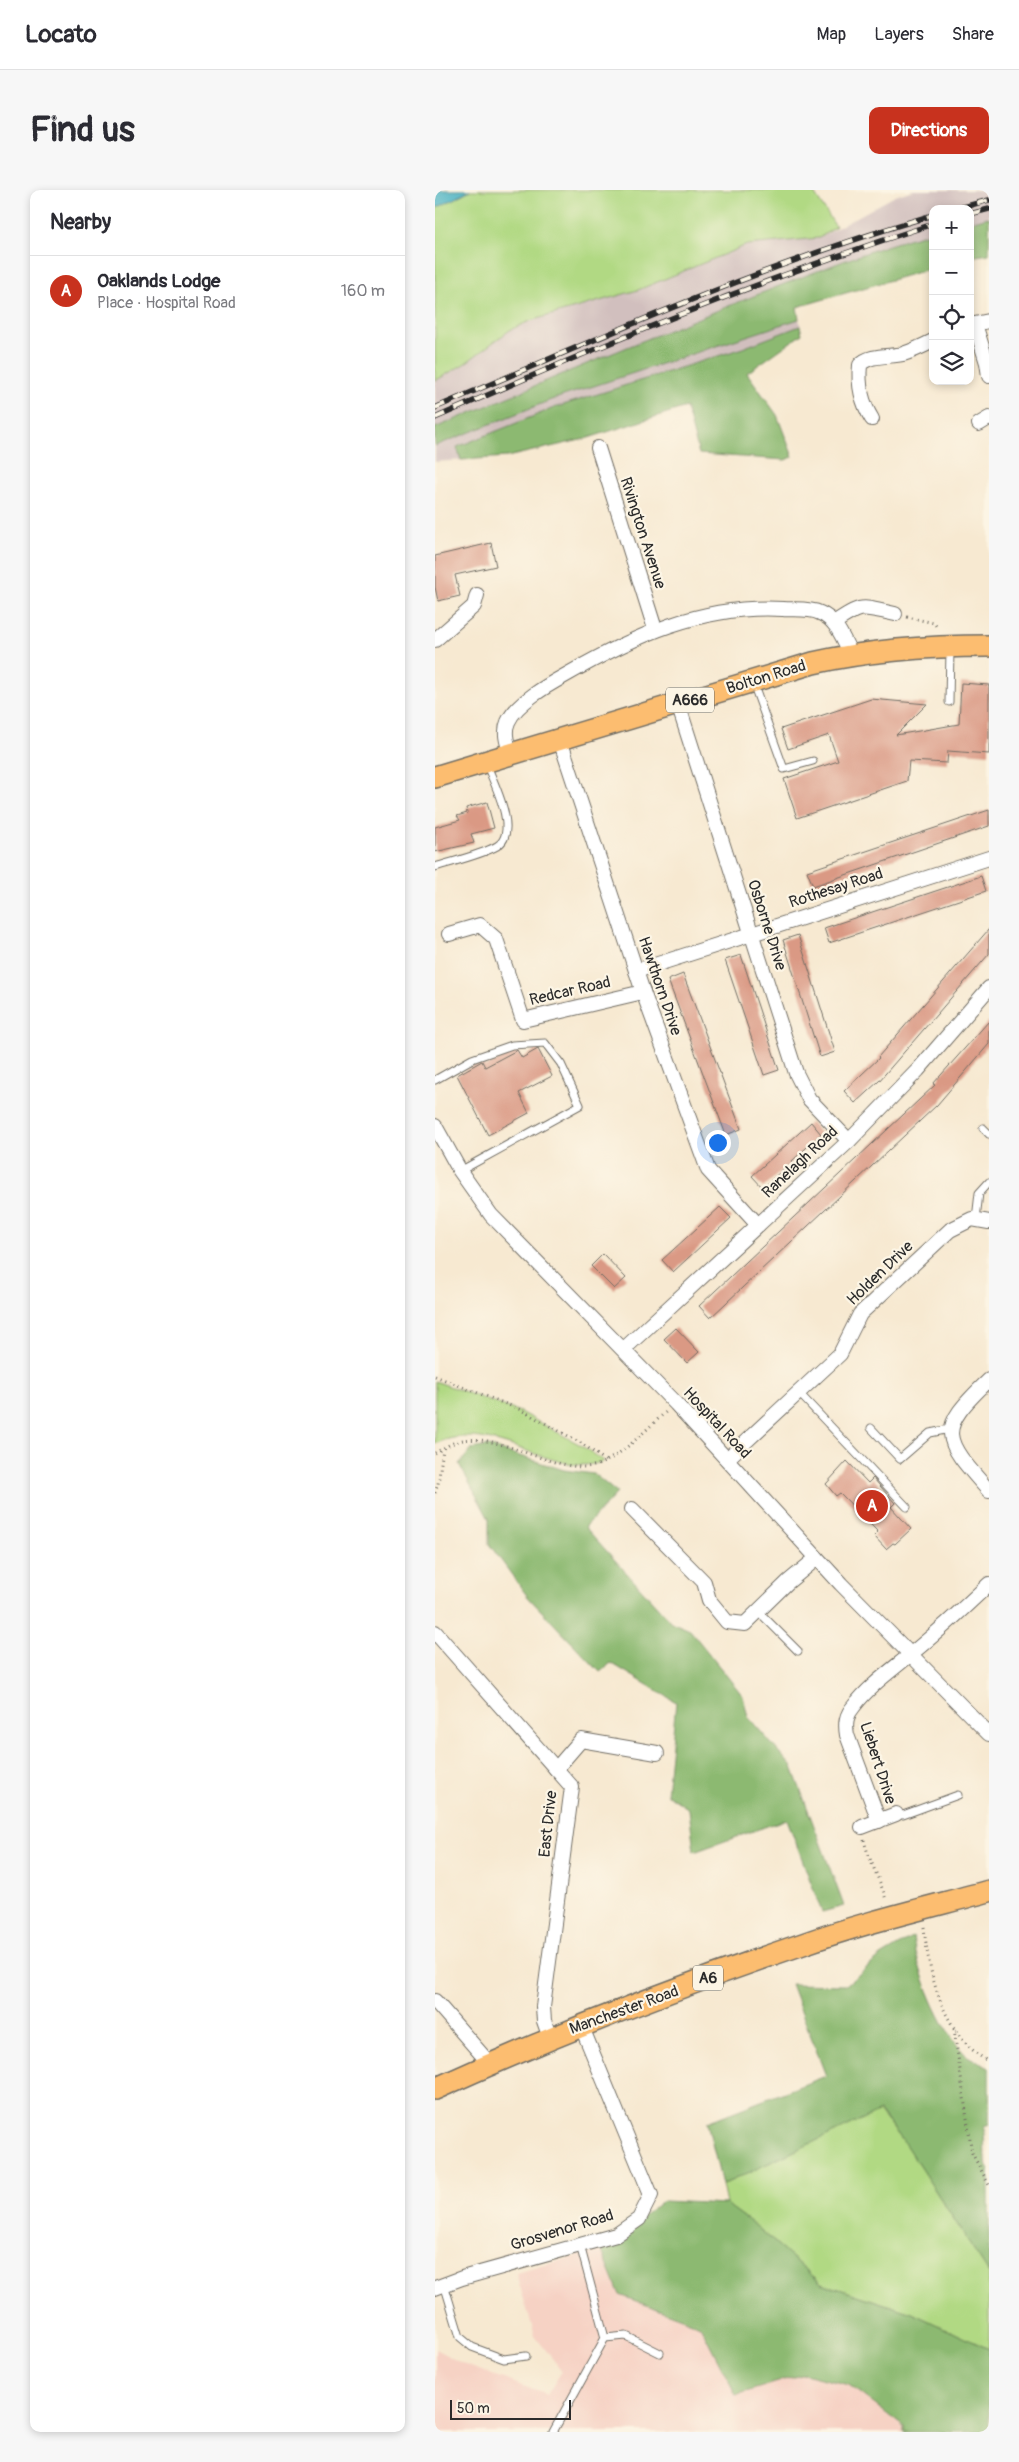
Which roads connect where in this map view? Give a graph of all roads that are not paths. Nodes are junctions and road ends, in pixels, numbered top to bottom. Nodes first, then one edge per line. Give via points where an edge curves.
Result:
1 (989, 321) edge
2 (974, 324) edge
3 (974, 329) edge
4 (929, 343) edge
5 (989, 376) edge
6 (873, 419) dead end
7 (598, 448) dead end
8 (477, 595) dead end
9 (895, 614) road end
10 (834, 623) junction
11 (655, 629) junction
12 (435, 640) edge
13 (950, 646) junction
14 (989, 646) edge
15 (851, 654) junction
16 (752, 680) junction
17 (949, 702) dead end
18 (678, 704) junction
19 (560, 740) junction
20 (511, 755) junction
21 (813, 761) dead end
22 (486, 762) junction
23 (435, 777) edge
24 (989, 858) edge
25 (435, 867) edge
26 (449, 934) dead end
27 (751, 934) junction
28 (636, 971) junction
29 (989, 988) edge
30 (643, 992) junction
31 (435, 1080) edge
32 (435, 1126) edge
33 (983, 1128) dead end
34 (989, 1134) edge
35 (849, 1141) junction
36 (459, 1171) junction
37 (989, 1182) edge
38 (983, 1220) edge
39 (758, 1226) junction
40 (624, 1349) junction
41 (989, 1380) edge
42 (798, 1392) junction
43 (871, 1428) dead end
44 (950, 1429) junction
45 (727, 1459) junction
46 (989, 1491) edge
47 (907, 1507) dead end
48 (632, 1509) dead end
49 (817, 1558) junction
50 (989, 1584) edge
51 (758, 1611) junction
52 (435, 1632) edge
53 (798, 1651) dead end
54 (910, 1654) junction
55 (989, 1734) edge
56 (657, 1753) dead end
57 (556, 1769) junction
58 (958, 1794) dead end
59 (896, 1814) joint
60 (879, 1821) junction
61 (862, 1827) road end
62 (989, 1891) edge
63 (435, 2000) edge
64 (581, 2025) junction
65 (550, 2038) junction
66 (490, 2064) junction
67 (435, 2089) edge
68 (580, 2245) junction
69 (439, 2286) edge
70 (605, 2338) junction
71 (660, 2353) dead end
72 (527, 2356) dead end
73 (553, 2432) edge

1 - 2 street
3 - 5 street via 985,355
4 - 6 street via 905,354 864,360 860,365 864,406
7 - 11 street, Rivington Avenue
8 - 12 street via 474,606
9 - 10 street via 861,607
10 - 11 street via 818,612 763,608 707,614
10 - 15 street
11 - 20 street via 616,646 540,690 517,710 508,721 505,732
13 - 14 main road, Bolton Road / A666
13 - 15 main road, Bolton Road / A666
13 - 17 lane
15 - 16 main road, Bolton Road / A666
16 - 18 main road, Bolton Road / A666
16 - 21 lane via 784,769
18 - 19 main road, Bolton Road / A666
18 - 27 street, Osborne Drive
19 - 20 main road, Bolton Road / A666
19 - 28 street, Hawthorn Drive
20 - 22 main road, Bolton Road / A666
22 - 23 main road, Bolton Road / A666
22 - 25 lane via 506,816 505,835 499,845
24 - 27 street, Rothesay Road
26 - 30 street, Redcar Road via 480,925 496,939 523,1020
27 - 28 street, Rothesay Road
27 - 35 street, Osborne Drive via 796,1074 809,1099
28 - 30 street, Hawthorn Drive
29 - 35 street, Ranelagh Road via 918,1070
30 - 39 street, Hawthorn Drive via 708,1170
31 - 36 lane via 472,1059 512,1045 545,1043 561,1064 580,1106
32 - 36 street, Hospital Road
33 - 34 lane
35 - 39 street, Ranelagh Road
36 - 40 street, Hospital Road via 491,1215
37 - 38 lane via 979,1193
38 - 42 street, Holden Drive via 961,1223 951,1230 860,1314 840,1354
39 - 40 street, Ranelagh Road
40 - 45 street, Hospital Road
41 - 44 street via 958,1410
42 - 45 street, Holden Drive
42 - 47 lane
43 - 44 lane via 900,1459 929,1433
44 - 46 street via 952,1444 962,1460
45 - 49 street, Hospital Road
48 - 51 street via 704,1582 709,1600 727,1622 745,1624
49 - 51 street
49 - 54 street, Hospital Road
50 - 54 street
51 - 53 lane
52 - 57 street, East Drive
54 - 55 street, Hospital Road
54 - 60 street, Liebert Drive via 854,1705 845,1721
56 - 57 street via 581,1740
57 - 65 street, East Drive via 572,1787 543,2007
58 - 59 lane via 903,1815
59 - 60 street
60 - 61 street
62 - 64 main road, Manchester Road / A6 via 891,1916 801,1944
63 - 66 street
64 - 65 main road, Manchester Road / A6
64 - 68 street, Grosvenor Road via 651,2195 639,2219 616,2235
65 - 66 main road, Manchester Road / A6
66 - 67 main road, Manchester Road / A6
68 - 69 street, Grosvenor Road
68 - 70 lane
69 - 72 lane via 460,2338 472,2347 504,2359
70 - 71 lane via 626,2336
70 - 73 lane

